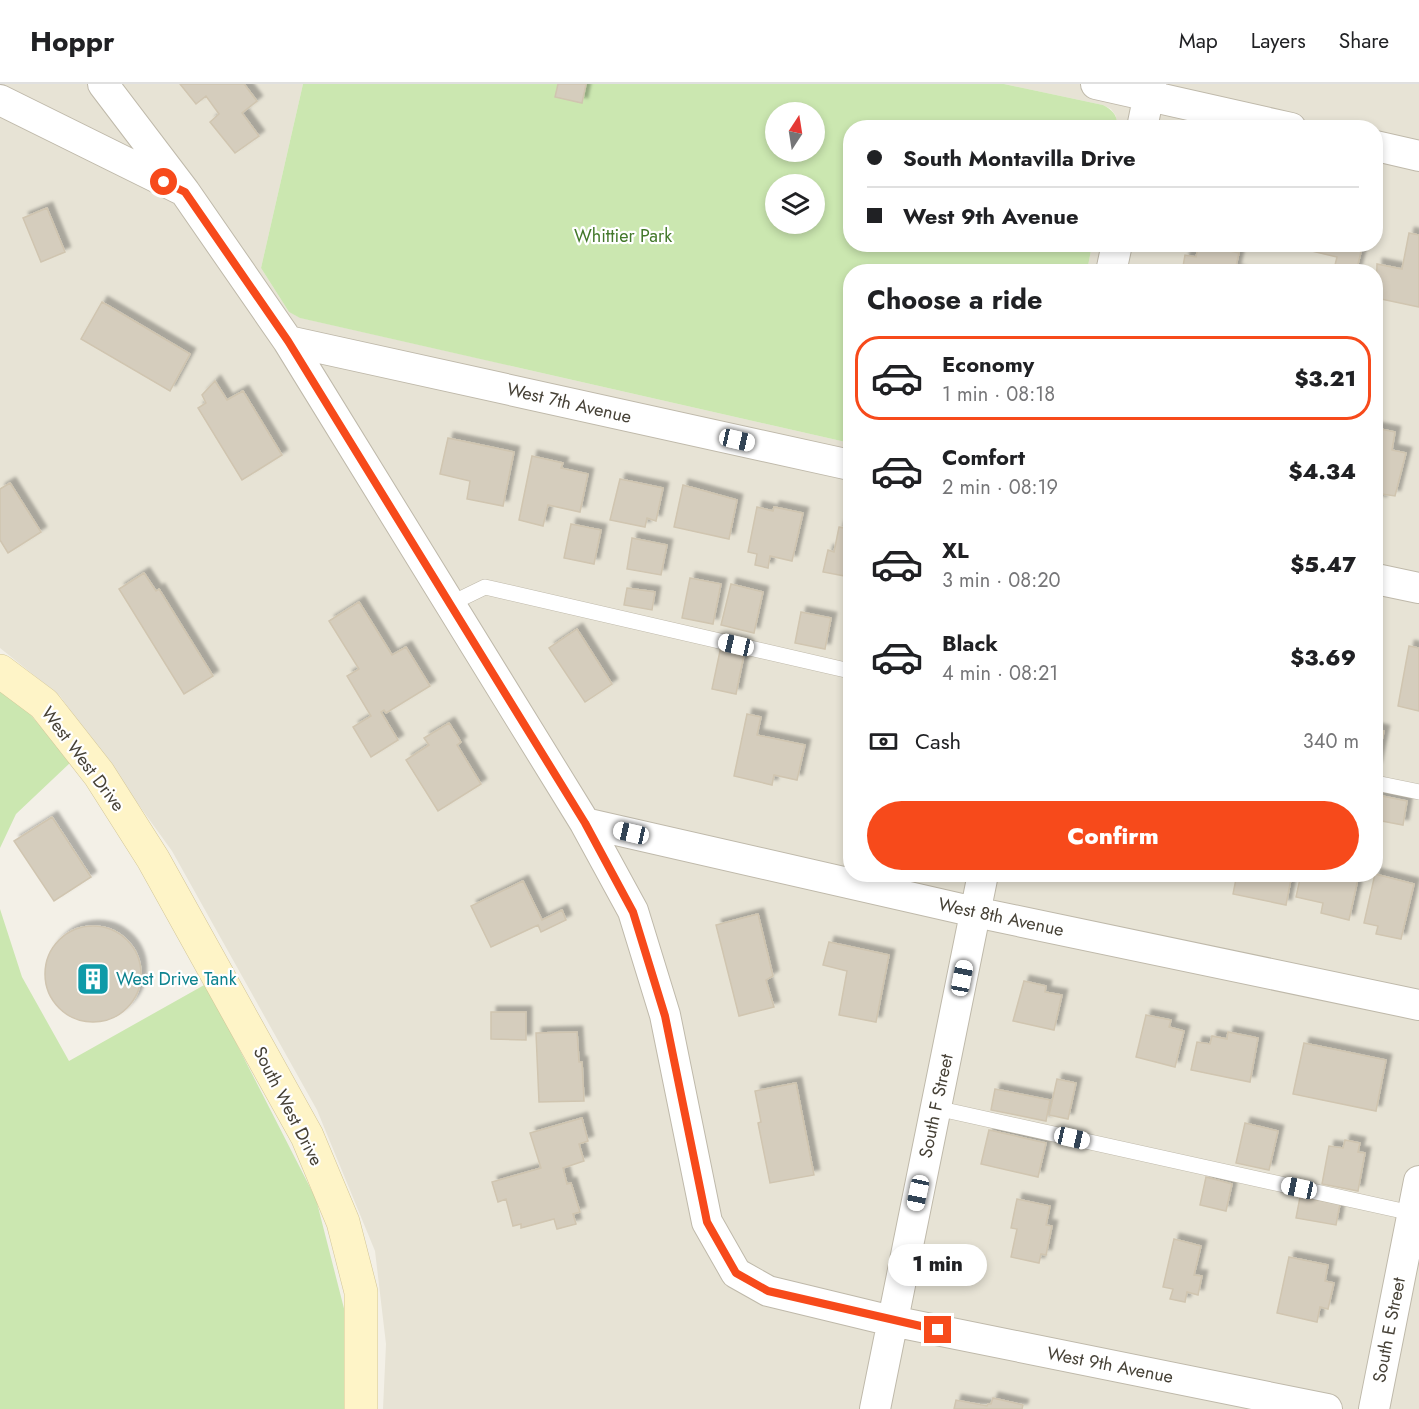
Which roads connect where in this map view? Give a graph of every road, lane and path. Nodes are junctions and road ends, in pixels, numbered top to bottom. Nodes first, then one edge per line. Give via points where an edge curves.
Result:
1 (103, 84) edge
2 (1096, 84) edge
3 (1149, 90) edge
4 (0, 100) edge
5 (1143, 120) edge
6 (1261, 120) edge
7 (1383, 148) edge
8 (1419, 156) edge
9 (185, 192) junction
10 (288, 341) junction
11 (843, 463) edge
12 (1383, 580) edge
13 (1419, 588) edge
14 (450, 604) junction
15 (843, 670) edge
16 (0, 671) edge
17 (1383, 784) edge
18 (1419, 792) edge
19 (585, 823) junction
20 (153, 859) joint
21 (843, 882) edge
22 (844, 882) edge
23 (981, 882) edge
24 (975, 912) junction
25 (1419, 1005) edge
26 (936, 1108) junction
27 (1419, 1181) edge
28 (1416, 1214) edge
29 (892, 1321) junction
30 (361, 1409) edge
31 (875, 1409) edge
32 (1327, 1409) edge
33 (1374, 1409) edge

1 - 9 street, West 9th Avenue
2 - 3 street
3 - 5 street
3 - 6 street
4 - 9 street
7 - 8 street
9 - 10 street, West 9th Avenue
10 - 11 street, West 7th Avenue
10 - 14 street, West 9th Avenue
12 - 13 street
14 - 15 lane via 484,587
14 - 19 street, West 9th Avenue
16 - 20 street, West West Drive via 44,704 99,774
17 - 18 lane
19 - 21 street, West 8th Avenue
19 - 29 street, West 9th Avenue via 633,912 665,1016 707,1222 736,1273 768,1291
20 - 30 street, South West Drive via 308,1136 343,1222 361,1292
22 - 24 street, West 8th Avenue
23 - 24 street, South F Street
24 - 25 street, West 8th Avenue
24 - 26 street, South F Street
26 - 28 lane
26 - 29 street, South F Street
27 - 28 street, South E Street
28 - 33 street, South E Street
29 - 31 street, South F Street
29 - 32 street, West 9th Avenue

